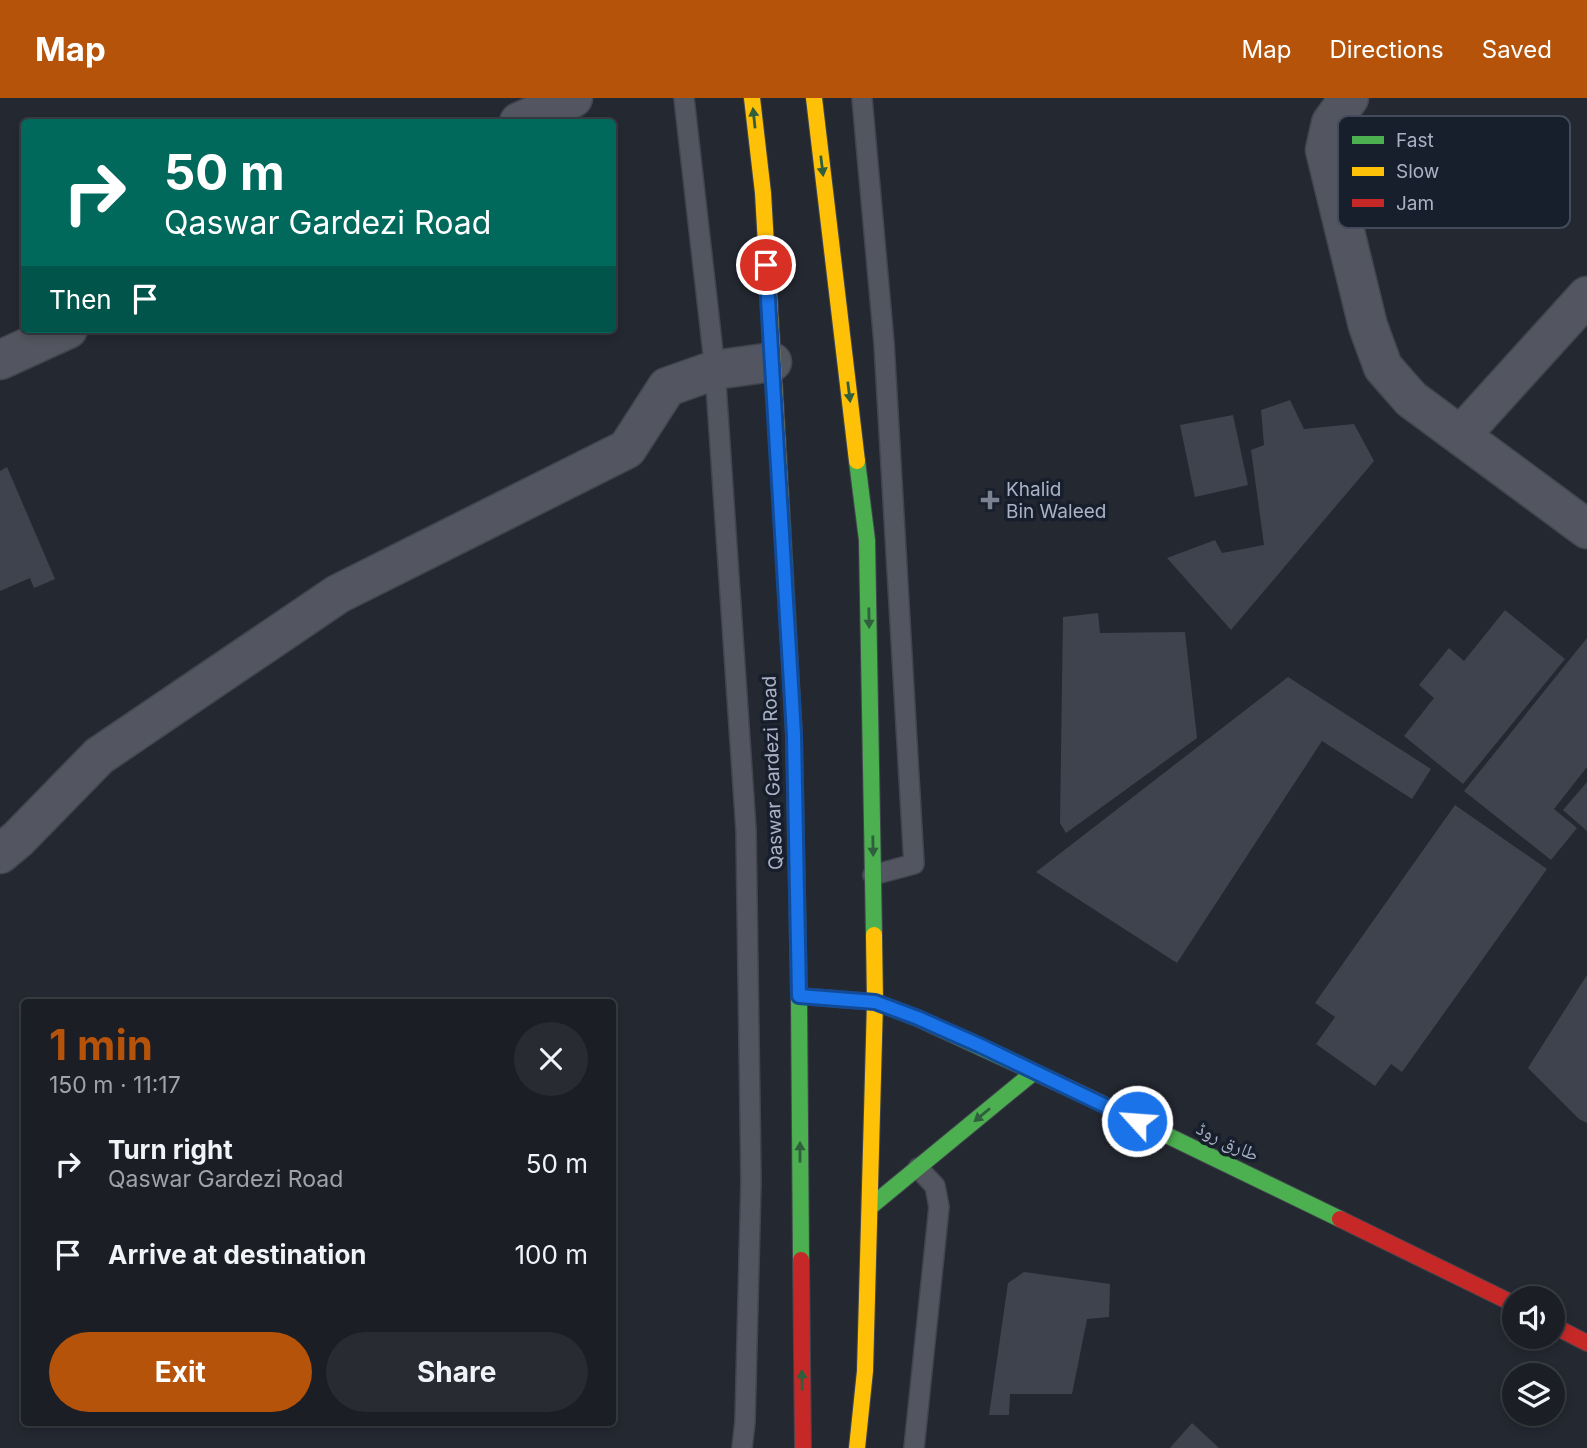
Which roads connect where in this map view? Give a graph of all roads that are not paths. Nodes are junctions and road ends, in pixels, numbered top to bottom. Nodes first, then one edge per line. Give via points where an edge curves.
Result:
1 (573, 98) edge
2 (684, 98) edge
3 (752, 98) edge
4 (814, 98) edge
5 (862, 98) edge
6 (1338, 116) edge
7 (526, 119) edge
8 (1338, 203) edge
9 (1344, 228) edge
10 (1587, 296) edge
11 (59, 333) edge
12 (0, 360) edge
13 (772, 362) junction
14 (716, 370) junction
15 (1461, 435) junction
16 (1587, 529) edge
17 (0, 854) edge
18 (873, 875) junction
19 (799, 996) junction
20 (875, 1002) junction
21 (1034, 1072) junction
22 (918, 1168) junction
23 (870, 1207) junction
24 (1502, 1298) edge
25 (1565, 1332) edge
26 (1587, 1343) edge
27 (742, 1448) edge
28 (803, 1448) edge
29 (857, 1448) edge
30 (914, 1448) edge

1 - 7 street
2 - 14 lane
13 -> 3 main road, Qaswar Gardezi Road
4 -> 18 main road via 867,540
5 - 18 lane via 884,343 914,864
6 - 8 street via 1325,150
9 - 15 street via 1383,367 1411,399
10 - 15 street
11 - 12 street
13 - 14 street
13 - 19 main road, Qaswar Gardezi Road via 794,735
14 - 17 street via 667,387 627,449 338,594 190,693 99,756
14 - 27 lane via 746,830 751,1181
15 - 16 street
18 - 20 main road
19 - 20 main road, طارق روڈ
28 -> 19 main road, Qaswar Gardezi Road
20 - 21 main road, طارق روڈ
20 - 23 main road
21 -> 22 main road
21 - 24 main road, طارق روڈ
22 - 23 main road
22 - 30 lane via 935,1186 939,1207
23 - 29 main road via 866,1371
25 - 26 main road

